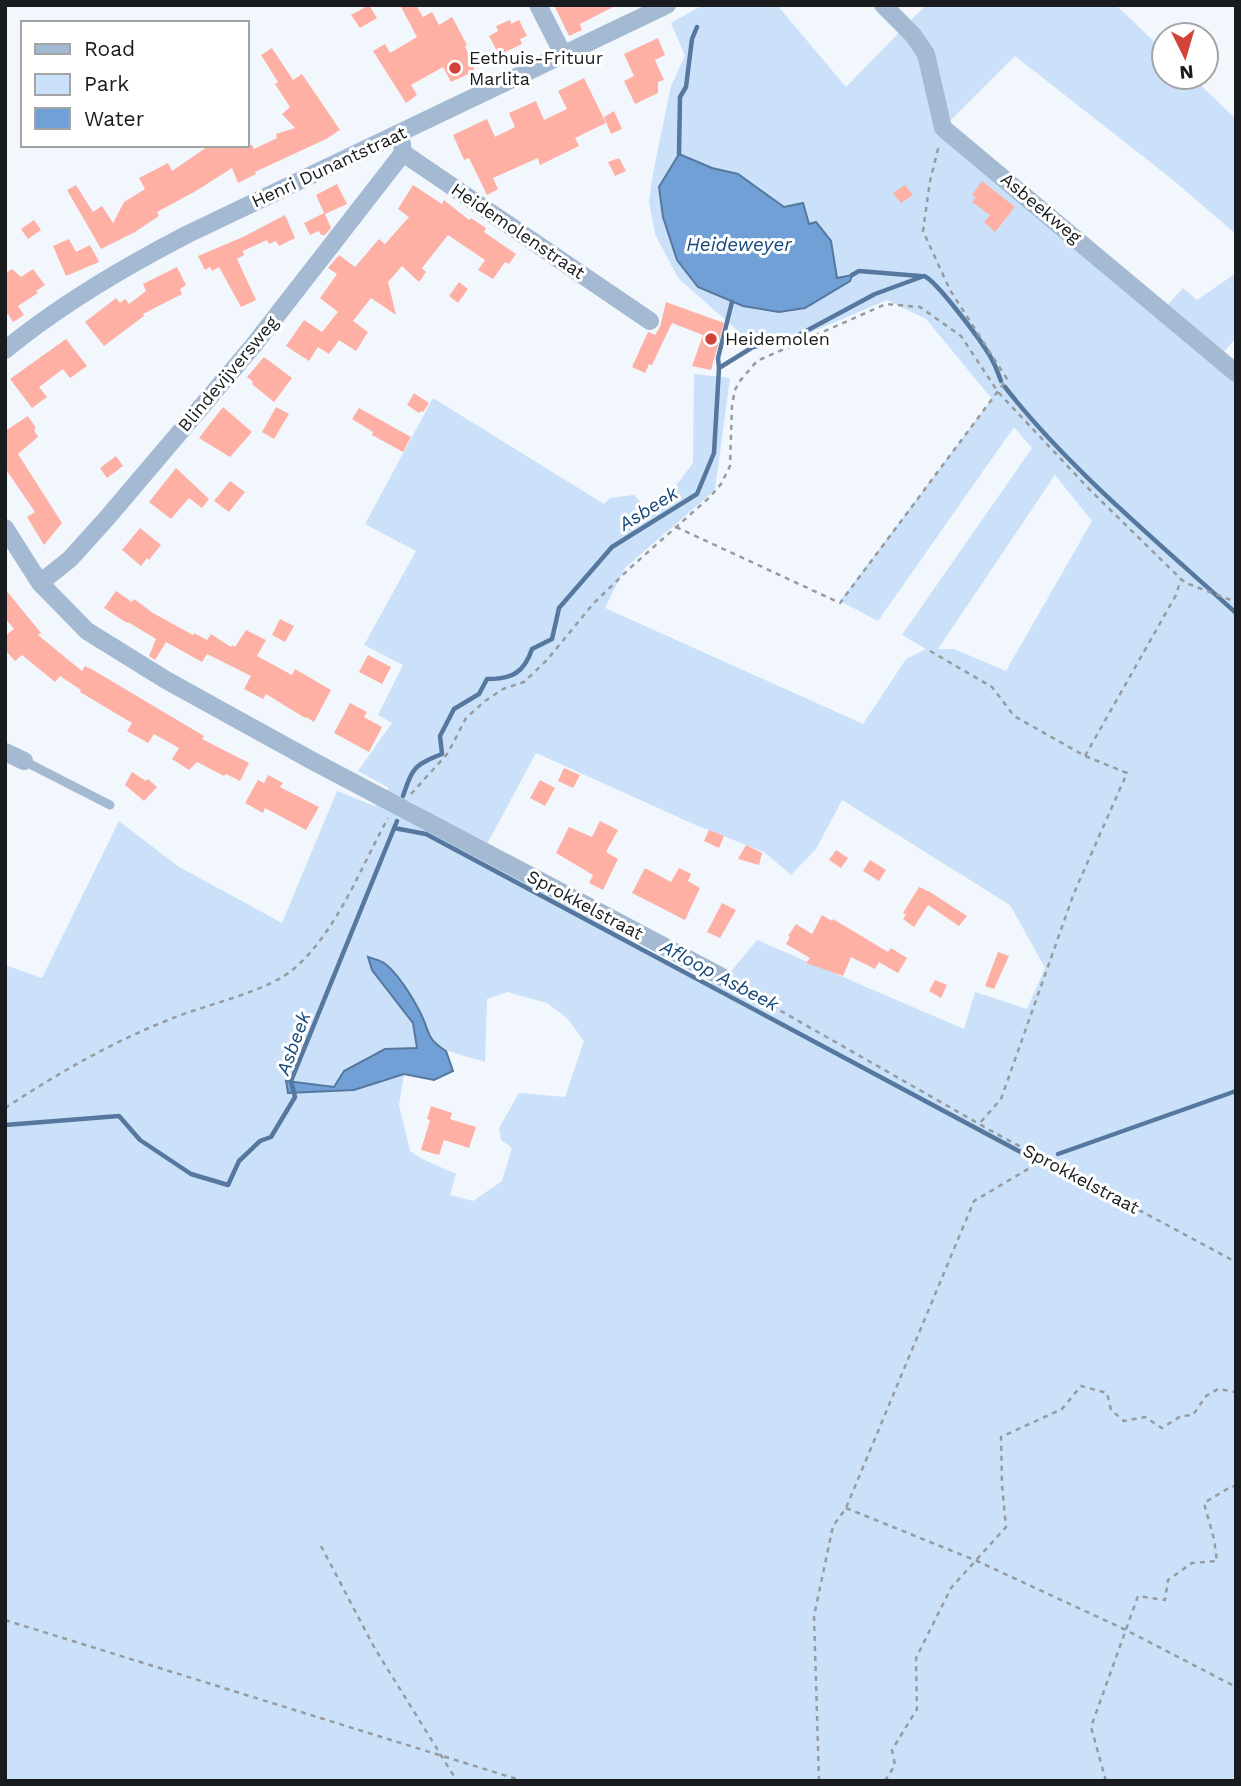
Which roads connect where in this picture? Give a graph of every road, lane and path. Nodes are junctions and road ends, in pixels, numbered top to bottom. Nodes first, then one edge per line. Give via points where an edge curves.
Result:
1 (538, 5) edge
2 (667, 5) edge
3 (887, 10) edge
4 (564, 56) junction
5 (943, 128) junction
6 (400, 133) junction
7 (403, 153) junction
8 (650, 321) dead end
9 (5, 351) edge
10 (1236, 373) edge
11 (998, 392) junction
12 (676, 527) junction
13 (5, 528) edge
14 (1181, 579) junction
15 (40, 583) junction
16 (1236, 602) edge
17 (930, 651) dead end
18 (5, 751) edge
19 (1085, 756) junction
20 (24, 761) joint
21 (110, 805) dead end
22 (396, 806) junction
23 (722, 977) joint
24 (5, 1108) edge
25 (979, 1124) junction
26 (1045, 1158) junction
27 (1236, 1262) edge
28 (1236, 1392) edge
29 (1236, 1487) edge
30 (846, 1508) junction
31 (321, 1546) dead end
32 (977, 1561) junction
33 (5, 1620) edge
34 (1126, 1630) junction
35 (1236, 1687) edge
36 (441, 1756) junction
37 (457, 1781) edge
38 (523, 1781) edge
39 (819, 1781) edge
40 (885, 1781) edge
41 (1106, 1781) edge

1 - 4 street
2 - 4 street, Henri Dunantstraat
3 - 5 street via 926,54
4 - 6 street, Henri Dunantstraat
5 - 10 street, Asbeekweg
5 - 11 path via 923,231 950,290 1007,379
6 - 7 street
6 - 9 street, Henri Dunantstraat via 136,261 64,306
7 - 8 street, Heidemolenstraat
7 - 15 street, Blindevijversweg via 253,346 107,518 70,559
11 - 12 path via 839,603
11 - 12 path via 961,336 920,307 886,304 757,361 735,390 730,466 710,497
11 - 14 path
12 - 22 path via 593,604 524,682 502,689 467,718 448,753
13 - 15 street, Sprokkelstraat
14 - 16 path
14 - 19 path
15 - 22 street, Sprokkelstraat via 86,631
17 - 19 path via 992,687 1014,716
18 - 20 street
19 - 25 path via 1127,773 1074,892 1001,1099
20 - 21 lane
22 - 23 street, Sprokkelstraat
22 - 24 path via 320,941 295,969 265,985 114,1042
23 - 25 path, Sprokkelstraat
25 - 26 path, Sprokkelstraat
26 - 27 path, Sprokkelstraat
26 - 30 path via 974,1201
28 - 32 path via 1218,1389 1206,1396 1193,1415 1181,1416 1162,1428 1145,1417 1124,1421 1111,1410 1107,1393 1081,1386 1062,1409 1001,1437 1006,1527
29 - 34 path via 1204,1503 1217,1561 1192,1563 1168,1580 1165,1600 1138,1596
30 - 32 path
30 - 39 path via 833,1525 814,1616
31 - 36 path via 374,1647
32 - 34 path
32 - 40 path via 951,1588 916,1658 917,1709 892,1750 895,1765
33 - 36 path
34 - 35 path
34 - 41 path via 1091,1727
36 - 37 path
36 - 38 path

